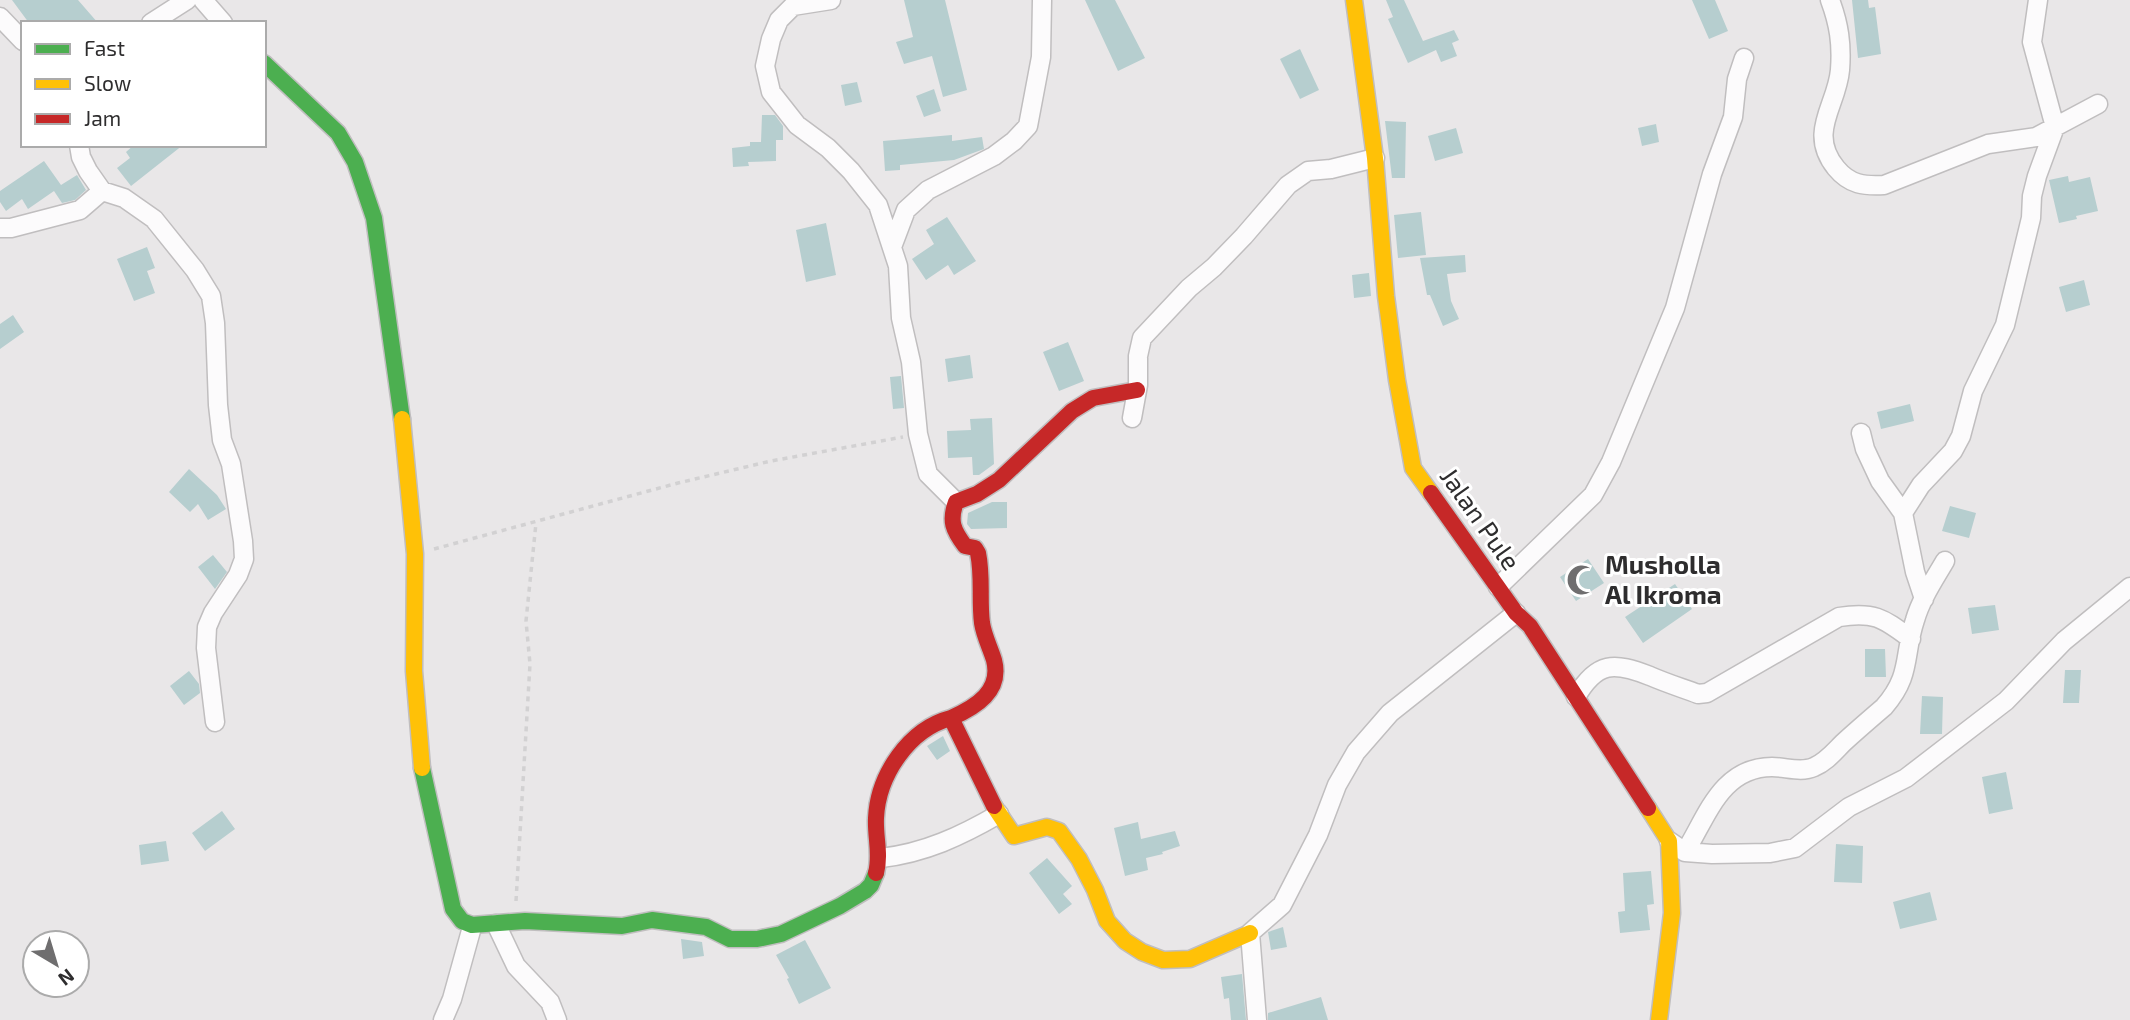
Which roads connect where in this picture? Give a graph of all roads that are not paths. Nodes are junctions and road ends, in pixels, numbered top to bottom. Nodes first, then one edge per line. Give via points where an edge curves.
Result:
1 (187, 0) edge
2 (203, 0) edge
3 (831, 0) edge
4 (1042, 0) edge
5 (1354, 0) edge
6 (1830, 0) edge
7 (2038, 0) edge
8 (0, 17) edge
9 (158, 18) edge
10 (221, 21) edge
11 (21, 39) edge
12 (1744, 58) dead end
13 (266, 66) edge
14 (2098, 104) dead end
15 (2054, 127) junction
16 (79, 147) edge
17 (1375, 158) junction
18 (102, 191) junction
19 (0, 228) edge
20 (892, 247) junction
21 (1137, 390) junction
22 (1132, 418) dead end
23 (1861, 433) dead end
24 (956, 502) junction
25 (1903, 513) junction
26 (1945, 561) dead end
27 (1498, 587) junction
28 (2130, 587) edge
29 (1924, 599) junction
30 (1516, 613) junction
31 (1911, 639) junction
32 (1576, 697) junction
33 (951, 718) junction
34 (215, 722) dead end
35 (999, 814) junction
36 (1669, 841) junction
37 (1685, 852) junction
38 (881, 858) junction
39 (504, 924) junction
40 (472, 927) junction
41 (1250, 933) junction
42 (443, 1020) edge
43 (557, 1020) edge
44 (1257, 1020) edge
45 (1659, 1020) edge

1 - 9 street
2 - 10 street
3 - 20 street via 793,6 779,20 765,66 771,92 797,125 828,148 871,196
4 - 20 street via 1041,57 1028,126 994,156 928,190 906,210
5 - 17 street, Jalan Pule
6 - 15 street via 1841,36 1840,73 1823,137 1826,156 1850,182 1884,185 1988,144 2036,138
7 - 15 street via 2032,42
8 - 11 street
12 - 27 street via 1733,117 1712,174 1675,308 1611,461 1593,495
13 - 40 street via 338,133 355,162 374,218 415,554 414,671 422,774 453,909
14 - 15 street
15 - 25 street via 2032,196 2031,218 2005,325 1973,391 1953,451 1921,485
16 - 18 street
17 - 21 street via 1308,172 1288,185 1142,338
17 - 27 street, Jalan Pule via 1386,296 1413,468
18 - 19 street via 80,210
18 - 34 street via 124,198 154,219 211,296 222,440 231,464 244,559 207,627
20 - 24 street via 918,434 928,474
21 - 22 street
21 - 24 street via 1093,398 1041,438 999,480
23 - 25 street via 1880,481
24 - 33 street via 950,523 953,533 965,546 975,548 981,560 982,626 997,676 982,701
25 - 29 street
26 - 29 street
27 - 30 street, Jalan Pule
28 - 37 street via 2064,641 2006,702 1906,778 1849,807 1801,844 1770,853
29 - 31 street
30 - 32 street, Jalan Pule via 1530,626
30 - 41 street via 1390,713 1356,752 1282,905
31 - 32 street via 1882,618 1848,615 1707,693 1698,694 1616,665 1585,681
31 - 37 street via 1905,674 1884,707 1812,769 1770,767 1745,772 1730,781 1720,790
32 - 36 street, Jalan Pule
33 - 35 street
33 - 38 street via 931,723 918,733 890,772 876,813
35 - 38 street via 926,850
35 - 41 street via 1014,836 1047,827 1059,831 1079,859 1107,921 1125,942 1142,952 1163,960 1190,959
36 - 37 street
36 - 45 street via 1672,914
38 - 39 street via 869,888 836,909 773,937 729,939 691,924 648,920 625,926
39 - 40 street
39 - 43 street via 516,966 550,1002
40 - 42 street
41 - 44 street

